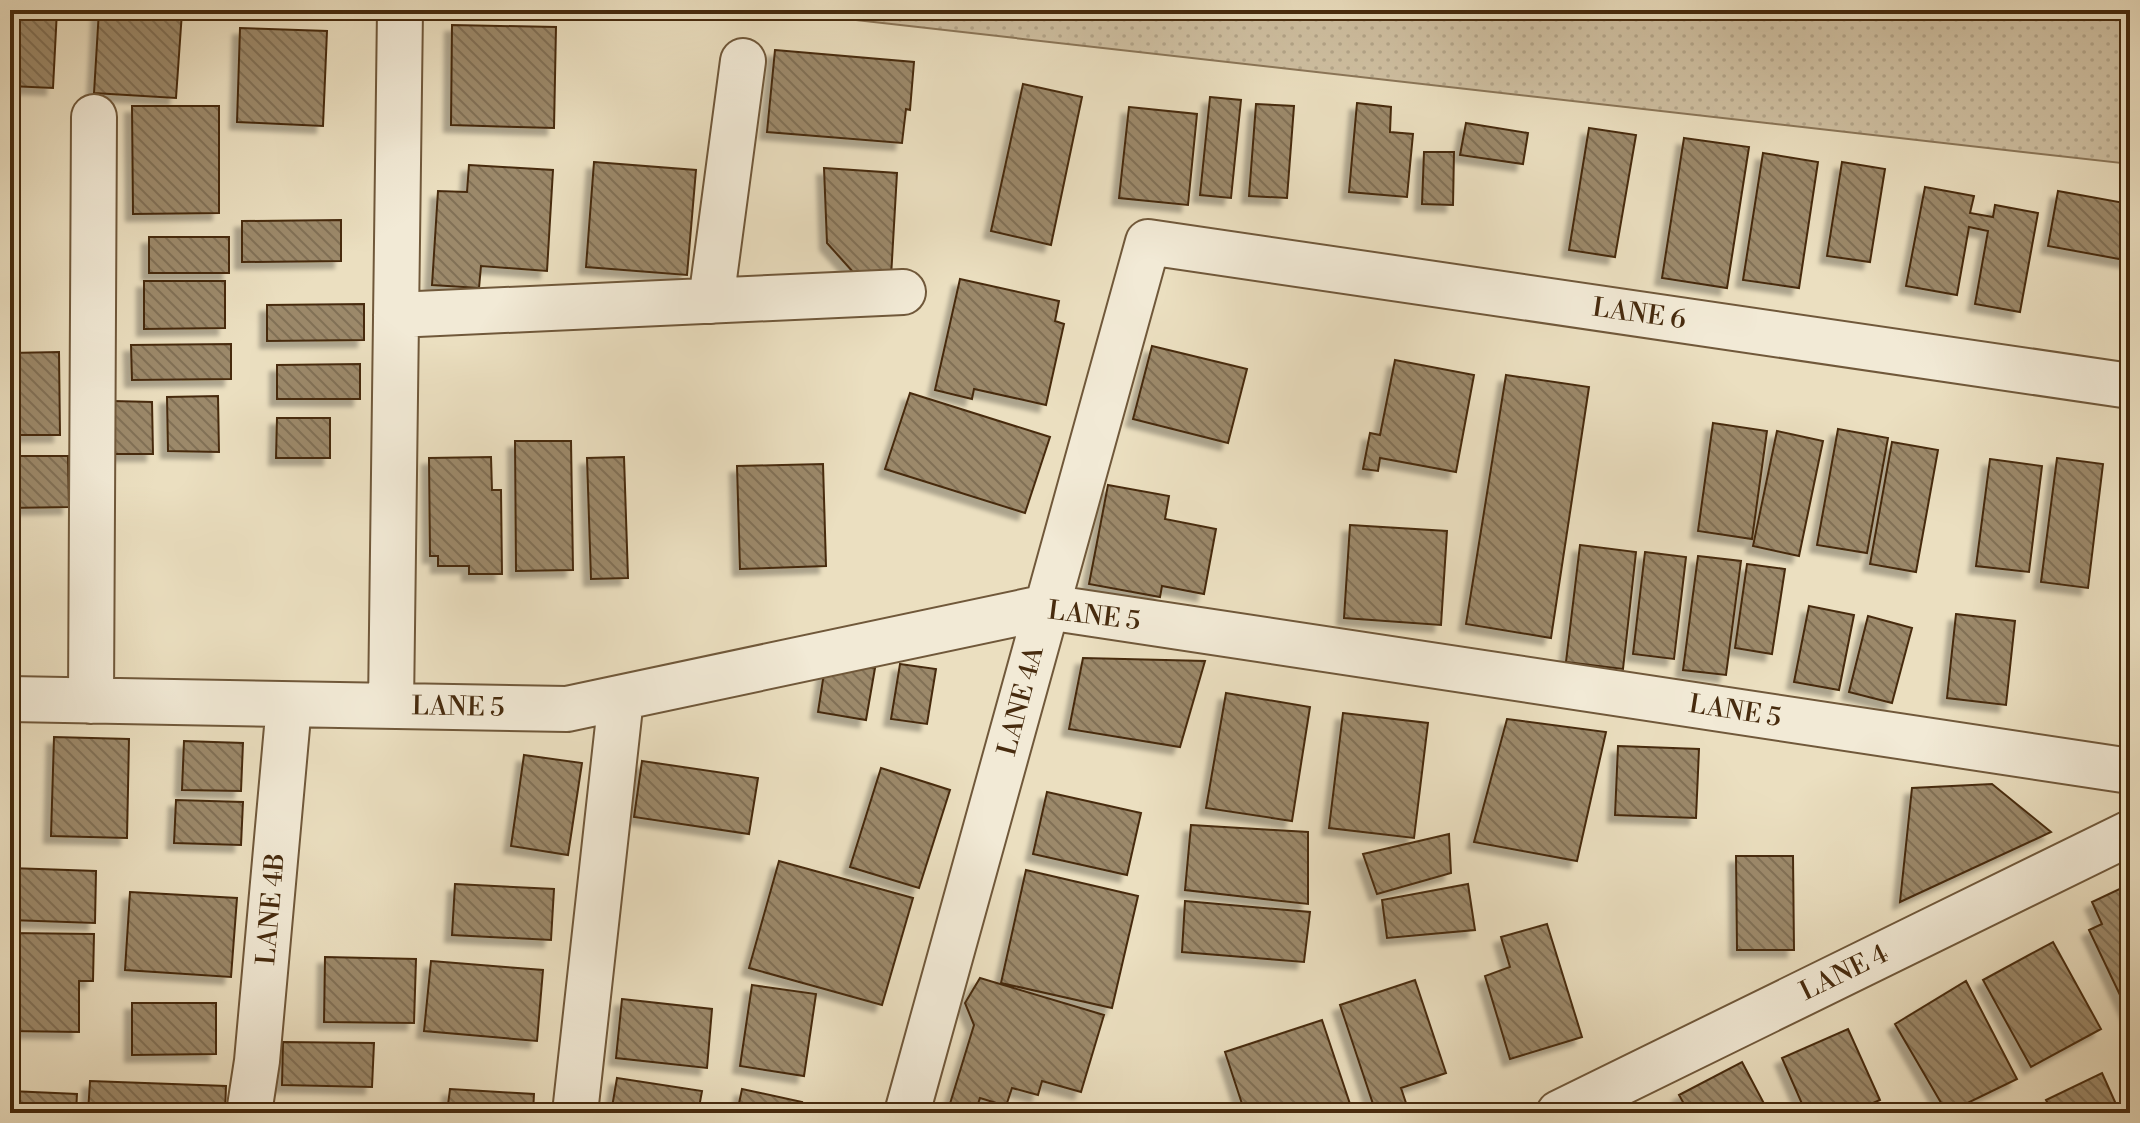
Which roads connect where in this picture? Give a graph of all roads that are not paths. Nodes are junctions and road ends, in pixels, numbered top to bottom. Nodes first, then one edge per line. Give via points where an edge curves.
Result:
1 (400, 10) edge
2 (743, 61) dead end
3 (94, 117) dead end
4 (1148, 242) joint
5 (903, 292) dead end
6 (711, 301) junction
7 (396, 315) junction
8 (2130, 386) edge
9 (1047, 607) junction
10 (621, 698) junction
11 (10, 699) edge
12 (91, 701) junction
13 (289, 705) junction
14 (391, 706) junction
15 (2130, 771) edge
16 (2130, 833) edge
17 (249, 1113) edge
18 (575, 1113) edge
19 (907, 1113) edge
20 (1559, 1113) edge

1 - 7 street
2 - 6 street
3 - 12 street
4 - 8 street, LANE 6
4 - 9 street, LANE 4A
5 - 6 street
6 - 7 street
7 - 14 street
9 - 10 street, LANE 5
9 - 15 street, LANE 5
9 - 19 street, LANE 4A
10 - 14 street, LANE 5 via 567,709
10 - 18 street
11 - 12 street, LANE 5
12 - 13 street, LANE 5
13 - 14 street, LANE 5
13 - 17 street, LANE 4B
16 - 20 street, LANE 4

